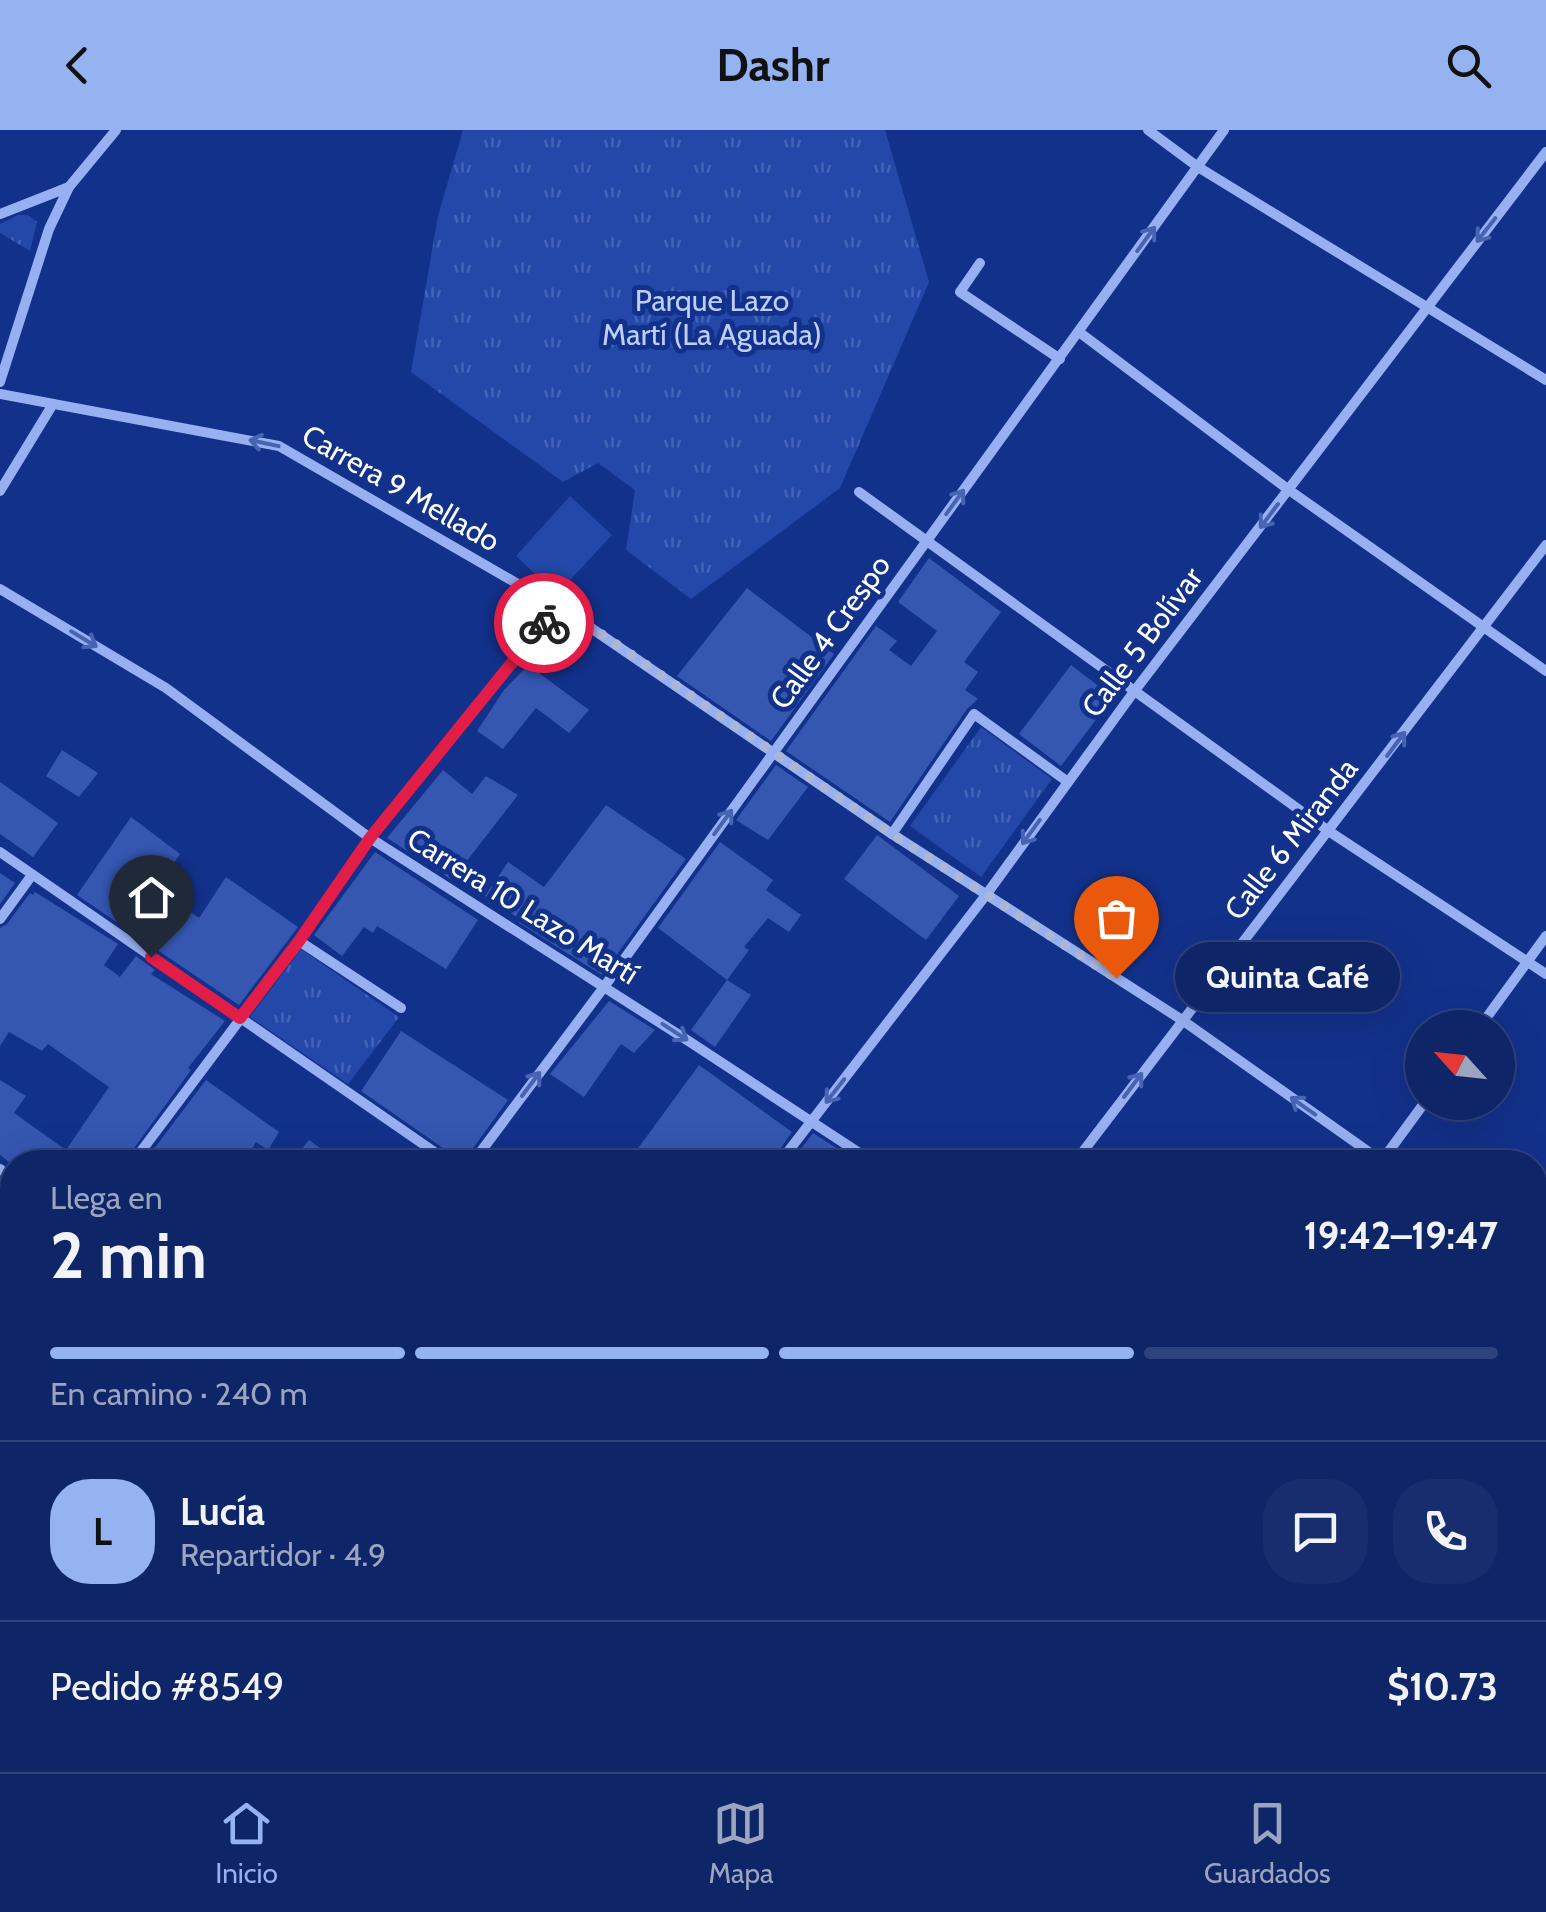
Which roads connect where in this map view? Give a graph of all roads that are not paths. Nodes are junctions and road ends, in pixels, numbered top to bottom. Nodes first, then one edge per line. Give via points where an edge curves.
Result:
1 (116, 130) edge
2 (1148, 130) edge
3 (1224, 130) edge
4 (1546, 152) edge
5 (1198, 167) junction
6 (69, 188) junction
7 (0, 214) edge
8 (980, 263) dead end
9 (1428, 305) junction
10 (1079, 332) junction
11 (1060, 358) junction
12 (1546, 380) edge
13 (0, 382) edge
14 (0, 394) edge
15 (54, 404) junction
16 (1289, 490) junction
17 (0, 491) edge
18 (859, 492) dead end
19 (926, 543) junction
20 (1546, 546) edge
21 (0, 589) edge
22 (557, 608) junction
23 (1484, 628) junction
24 (1546, 671) edge
25 (1134, 693) junction
26 (772, 754) junction
27 (1068, 782) junction
28 (1330, 832) junction
29 (892, 834) junction
30 (370, 838) junction
31 (0, 852) edge
32 (32, 875) junction
33 (986, 895) junction
34 (0, 919) edge
35 (1546, 936) edge
36 (299, 941) junction
37 (1527, 962) junction
38 (1546, 974) edge
39 (604, 987) junction
40 (401, 1008) dead end
41 (1492, 1010) edge
42 (240, 1018) junction
43 (1182, 1020) junction
44 (1412, 1120) edge
45 (812, 1122) junction
46 (142, 1150) edge
47 (432, 1150) edge
48 (482, 1150) edge
49 (790, 1150) edge
50 (854, 1150) edge
51 (1084, 1150) edge
52 (1365, 1150) edge
53 (1391, 1150) edge

1 - 6 street
2 - 5 street
3 - 5 street, Calle 4 Crespo
4 -> 9 street, Calle 5 Bolívar
5 - 9 street
10 -> 5 street, Calle 4 Crespo
6 - 7 street
6 - 13 street
8 - 11 street via 960,292
9 - 12 street
9 - 16 street, Calle 5 Bolívar
10 - 11 street, Calle 4 Crespo
10 - 16 street
19 -> 11 street, Calle 4 Crespo
14 - 15 street, Carrera 9 Mellado
15 - 17 street
22 -> 15 street, Carrera 9 Mellado via 279,446
16 - 23 street
16 -> 25 street, Calle 5 Bolívar
18 - 19 street
19 - 25 street
19 - 26 street, Calle 4 Crespo
20 - 23 street, Calle 6 Miranda
21 -> 30 street, Carrera 10 Lazo Martí via 166,688
22 - 26 street, Carrera 9 Mellado
22 - 30 street
23 - 24 street
28 -> 23 street, Calle 6 Miranda
25 - 27 street, Calle 5 Bolívar
25 - 28 street
26 - 29 street, Carrera 9 Mellado
39 -> 26 street, Calle 4 Crespo
27 - 29 street via 974,714
27 -> 33 street, Calle 5 Bolívar
28 - 37 street
28 - 43 street, Calle 6 Miranda
29 - 33 street, Carrera 9 Mellado
30 - 36 street
30 - 39 street, Carrera 10 Lazo Martí
31 - 32 street
32 - 34 street
32 - 42 street
33 - 43 street, Carrera 9 Mellado
33 -> 45 street, Calle 5 Bolívar
35 - 37 street
36 - 40 street
36 - 42 street
37 - 38 street
37 - 41 street
39 -> 45 street, Carrera 10 Lazo Martí
48 -> 39 street, Calle 4 Crespo
42 - 46 street
42 - 47 street
51 -> 43 street, Calle 6 Miranda
52 -> 43 street, Carrera 9 Mellado
44 - 53 street
45 - 49 street, Calle 5 Bolívar
45 - 50 street, Carrera 10 Lazo Martí

